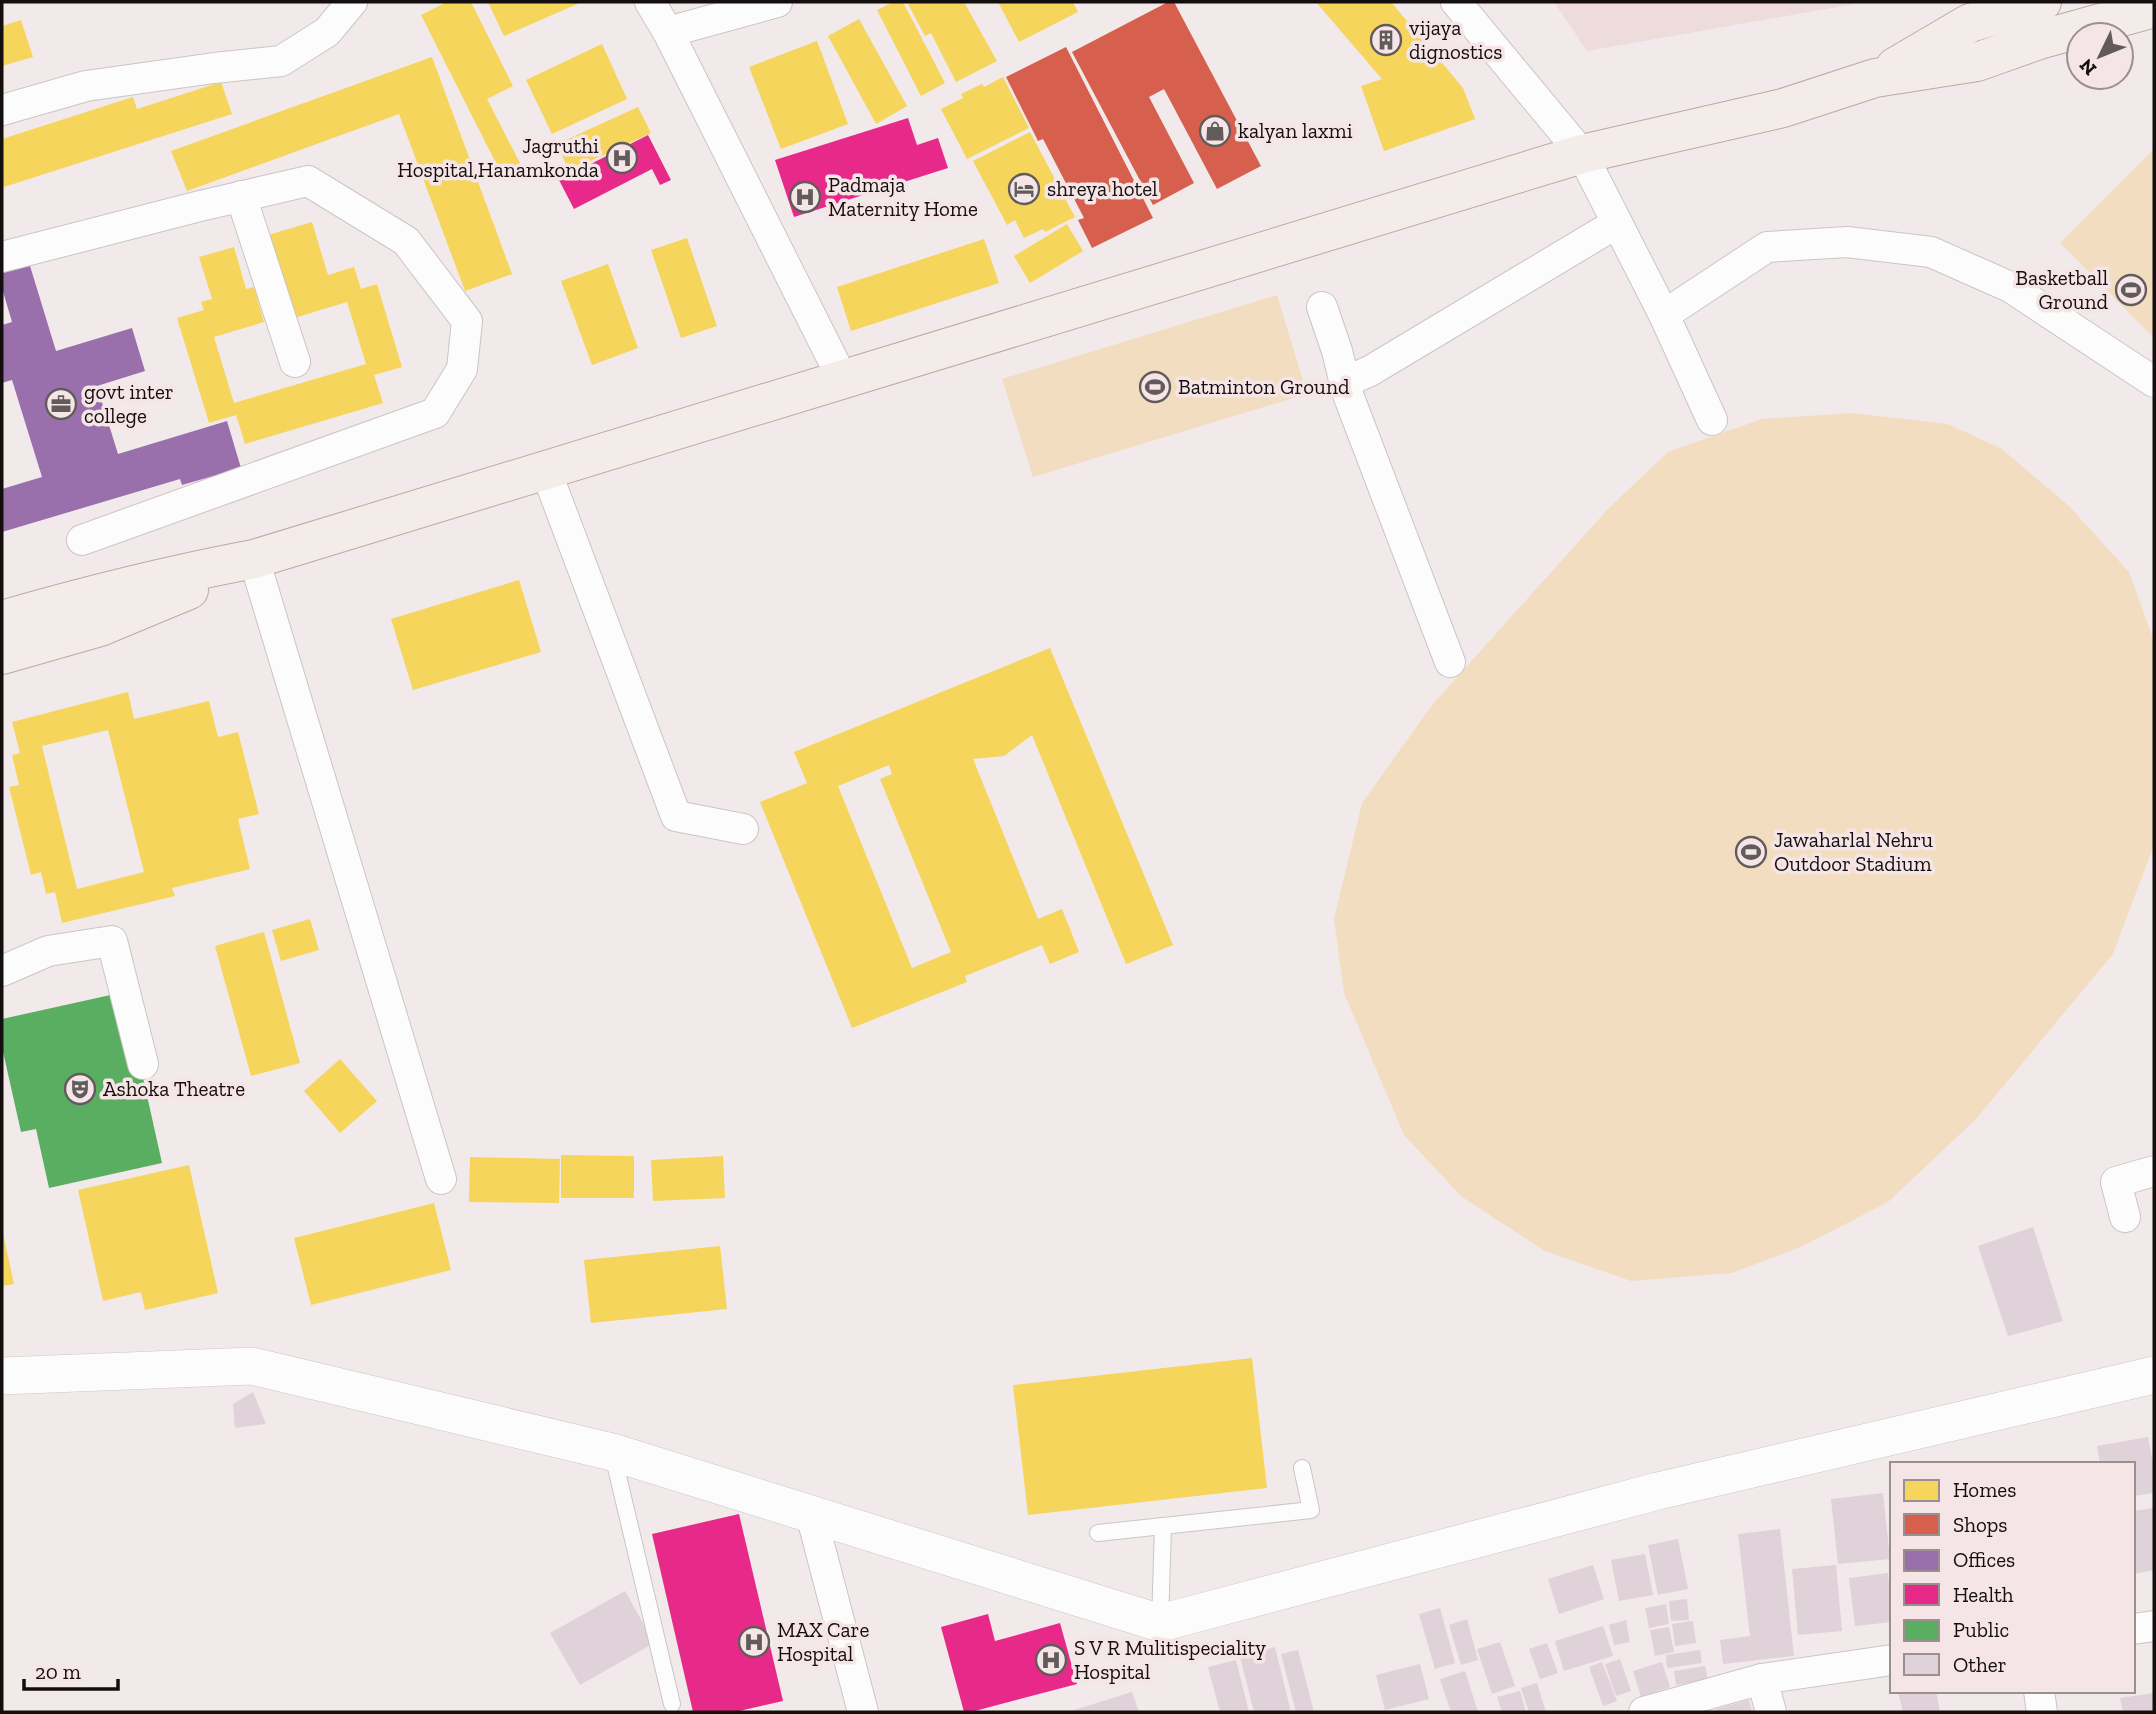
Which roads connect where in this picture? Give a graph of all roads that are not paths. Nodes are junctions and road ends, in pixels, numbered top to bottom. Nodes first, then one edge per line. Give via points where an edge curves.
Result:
1 (352, 2) edge
2 (650, 2) edge
3 (777, 2) edge
4 (1456, 2) edge
5 (2029, 4) edge
6 (2154, 8) edge
7 (668, 32) junction
8 (1875, 78) junction
9 (2, 110) edge
10 (1582, 154) junction
11 (241, 196) junction
12 (1617, 223) junction
13 (2, 257) edge
14 (1322, 307) dead end
15 (1664, 315) junction
16 (295, 362) dead end
17 (843, 380) junction
18 (1345, 382) junction
19 (2154, 382) edge
20 (1712, 420) dead end
21 (546, 471) junction
22 (82, 540) dead end
23 (254, 559) junction
24 (2, 621) edge
25 (2, 655) edge
26 (1450, 662) dead end
27 (743, 829) dead end
28 (2, 971) edge
29 (143, 1064) dead end
30 (2154, 1171) edge
31 (441, 1179) dead end
32 (2125, 1217) dead end
33 (2154, 1375) edge
34 (2, 1376) edge
35 (612, 1452) junction
36 (1302, 1468) dead end
37 (811, 1514) junction
38 (1163, 1526) junction
39 (1098, 1533) dead end
40 (1160, 1623) junction
41 (2154, 1626) edge
42 (2135, 1629) edge
43 (1890, 1660) edge
44 (1762, 1679) junction
45 (2039, 1693) edge
46 (672, 1704) dead end
47 (863, 1712) edge
48 (1644, 1712) edge
49 (1771, 1712) edge
50 (2042, 1712) edge

1 - 9 street via 327,32 281,61 86,86
2 - 7 street
3 - 7 street
4 - 10 street
5 - 8 main road via 1970,23
6 - 8 main road via 1977,62
7 - 17 street
8 - 10 main road via 1783,108
10 - 12 street
10 - 17 main road
11 - 13 street
11 - 16 street
11 - 22 street via 308,181 406,241 467,321 462,369 435,413
12 - 15 street
12 - 18 street
14 - 18 street
15 - 19 street via 1767,247 1847,242 1931,252 2010,287
15 - 20 street
17 - 21 main road
18 - 26 street
21 - 23 main road
21 - 27 street via 676,816
23 - 24 main road via 106,590
23 - 25 main road via 100,627
23 - 31 street
28 - 29 street via 48,951 111,941
30 - 32 street via 2116,1182
33 - 40 street via 1658,1491
34 - 35 street via 252,1366
35 - 37 street
35 - 46 lane
36 - 38 lane via 1311,1510
37 - 40 street
37 - 47 street
38 - 39 lane
38 - 40 lane
41 - 42 street
43 - 44 street
44 - 48 street
44 - 49 street
45 - 50 street

